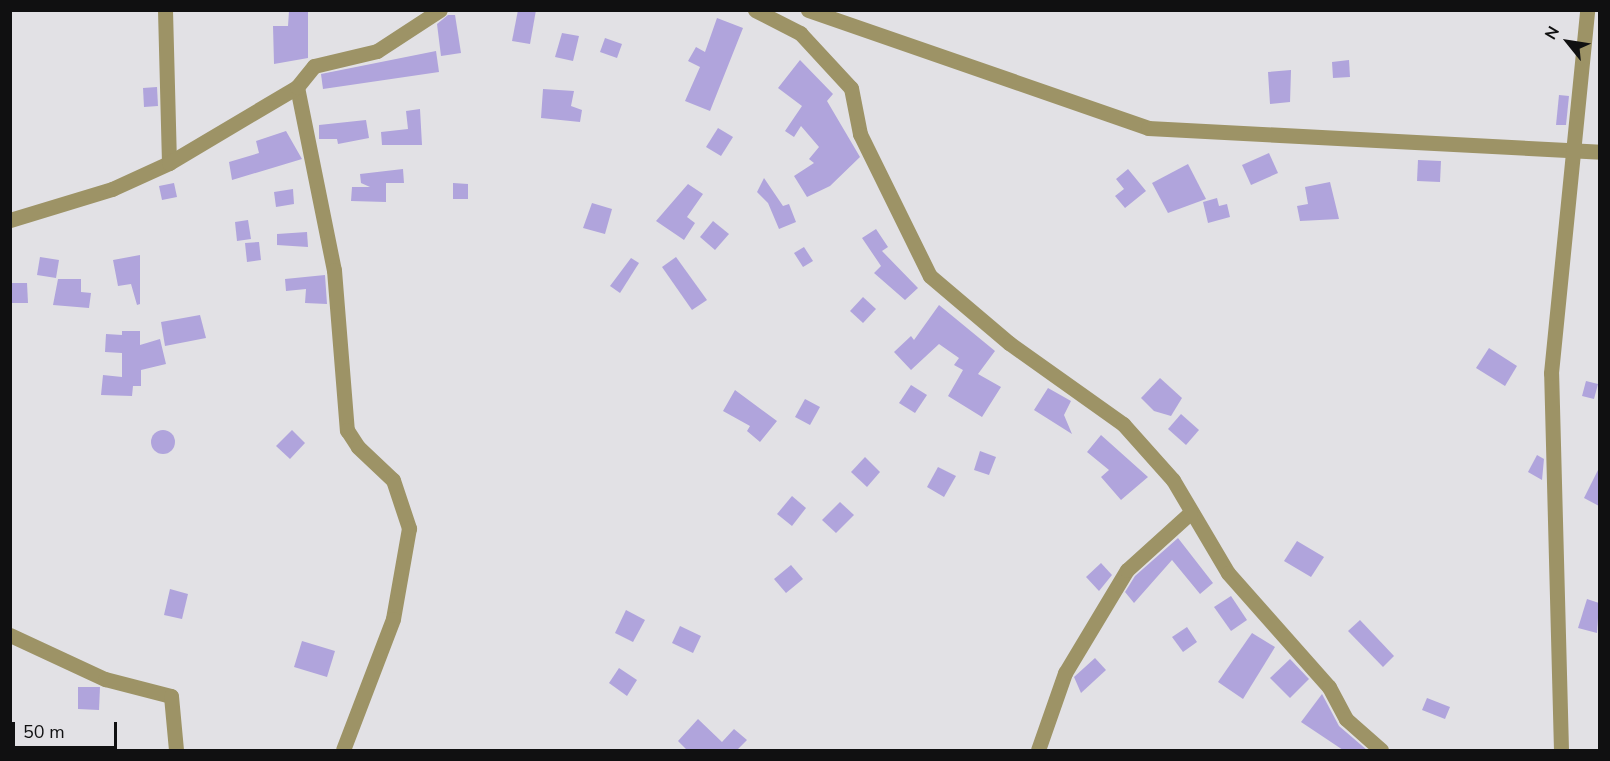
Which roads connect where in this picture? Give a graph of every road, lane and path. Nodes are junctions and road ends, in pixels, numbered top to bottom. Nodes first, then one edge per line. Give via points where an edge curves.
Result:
1 (165, 10) edge
2 (440, 10) edge
3 (755, 10) edge
4 (807, 10) edge
5 (1587, 10) edge
6 (297, 87) junction
7 (1571, 149) junction
8 (1599, 152) edge
9 (169, 163) junction
10 (10, 220) edge
11 (1190, 513) junction
12 (10, 635) edge
13 (176, 750) edge
14 (343, 750) edge
15 (1038, 750) edge
16 (1381, 750) edge
17 (1561, 750) edge

1 - 9 street
2 - 6 street via 377,51 314,66
3 - 11 street via 800,33 851,88 860,134 930,276 1009,343 1123,424 1173,480
4 - 7 street via 1148,128
5 - 7 street
6 - 9 street
6 - 14 street via 337,289 347,430 393,480 409,528 393,619
7 - 8 street
7 - 17 street via 1551,373
9 - 10 street via 112,189
11 - 15 street via 1127,570 1065,674
11 - 16 street via 1228,573 1329,687 1346,719
12 - 13 street via 105,679 171,696

